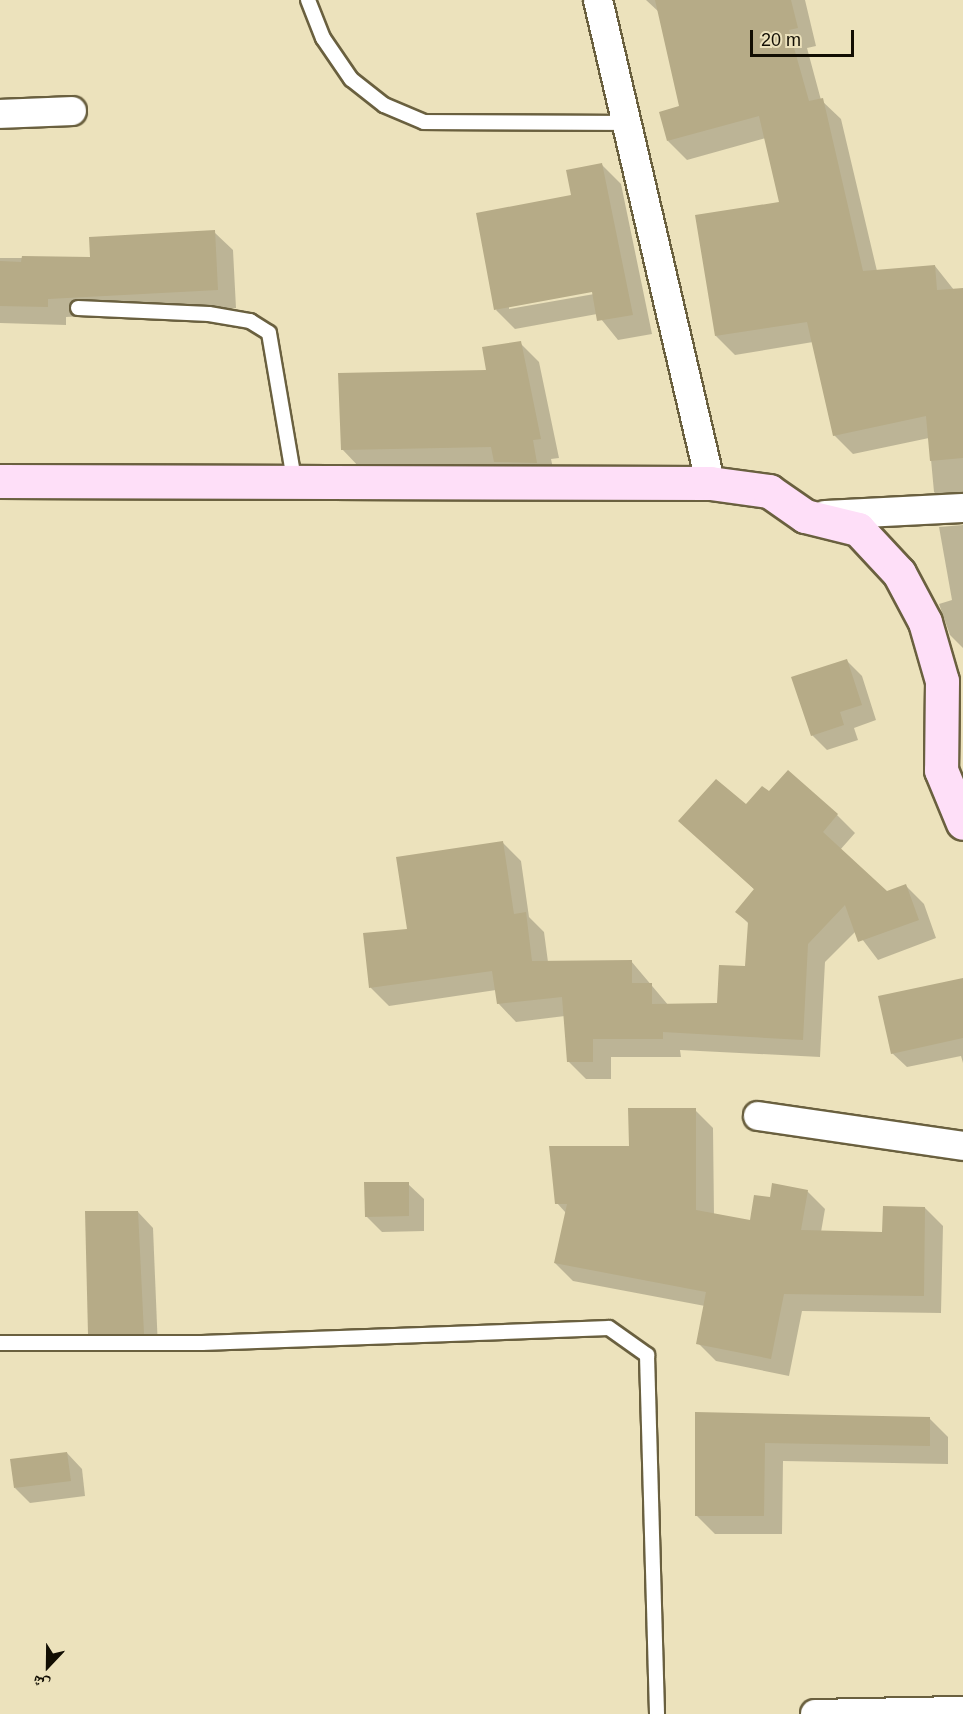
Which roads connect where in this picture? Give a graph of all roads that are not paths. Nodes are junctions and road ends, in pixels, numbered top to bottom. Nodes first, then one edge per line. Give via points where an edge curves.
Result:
1 (308, 0) edge
2 (598, 0) edge
3 (72, 111) dead end
4 (0, 114) edge
5 (628, 123) junction
6 (78, 308) dead end
7 (294, 480) junction
8 (0, 481) edge
9 (710, 483) junction
10 (963, 508) edge
11 (805, 516) junction
12 (952, 770) edge
13 (963, 823) edge
14 (758, 1116) dead end
15 (963, 1146) edge
16 (0, 1343) edge
17 (963, 1711) edge
18 (657, 1714) edge
19 (815, 1714) edge

1 - 5 lane via 323,38 351,79 384,105 424,122
2 - 5 street
3 - 4 street
5 - 9 street
6 - 7 lane via 208,314 250,321 269,333
7 - 8 street
7 - 9 street
9 - 11 street via 769,491
10 - 11 street
11 - 12 street via 858,530 899,573 925,622 942,681
12 - 13 street
14 - 15 street
16 - 18 lane via 201,1343 609,1328 647,1355
17 - 19 street

